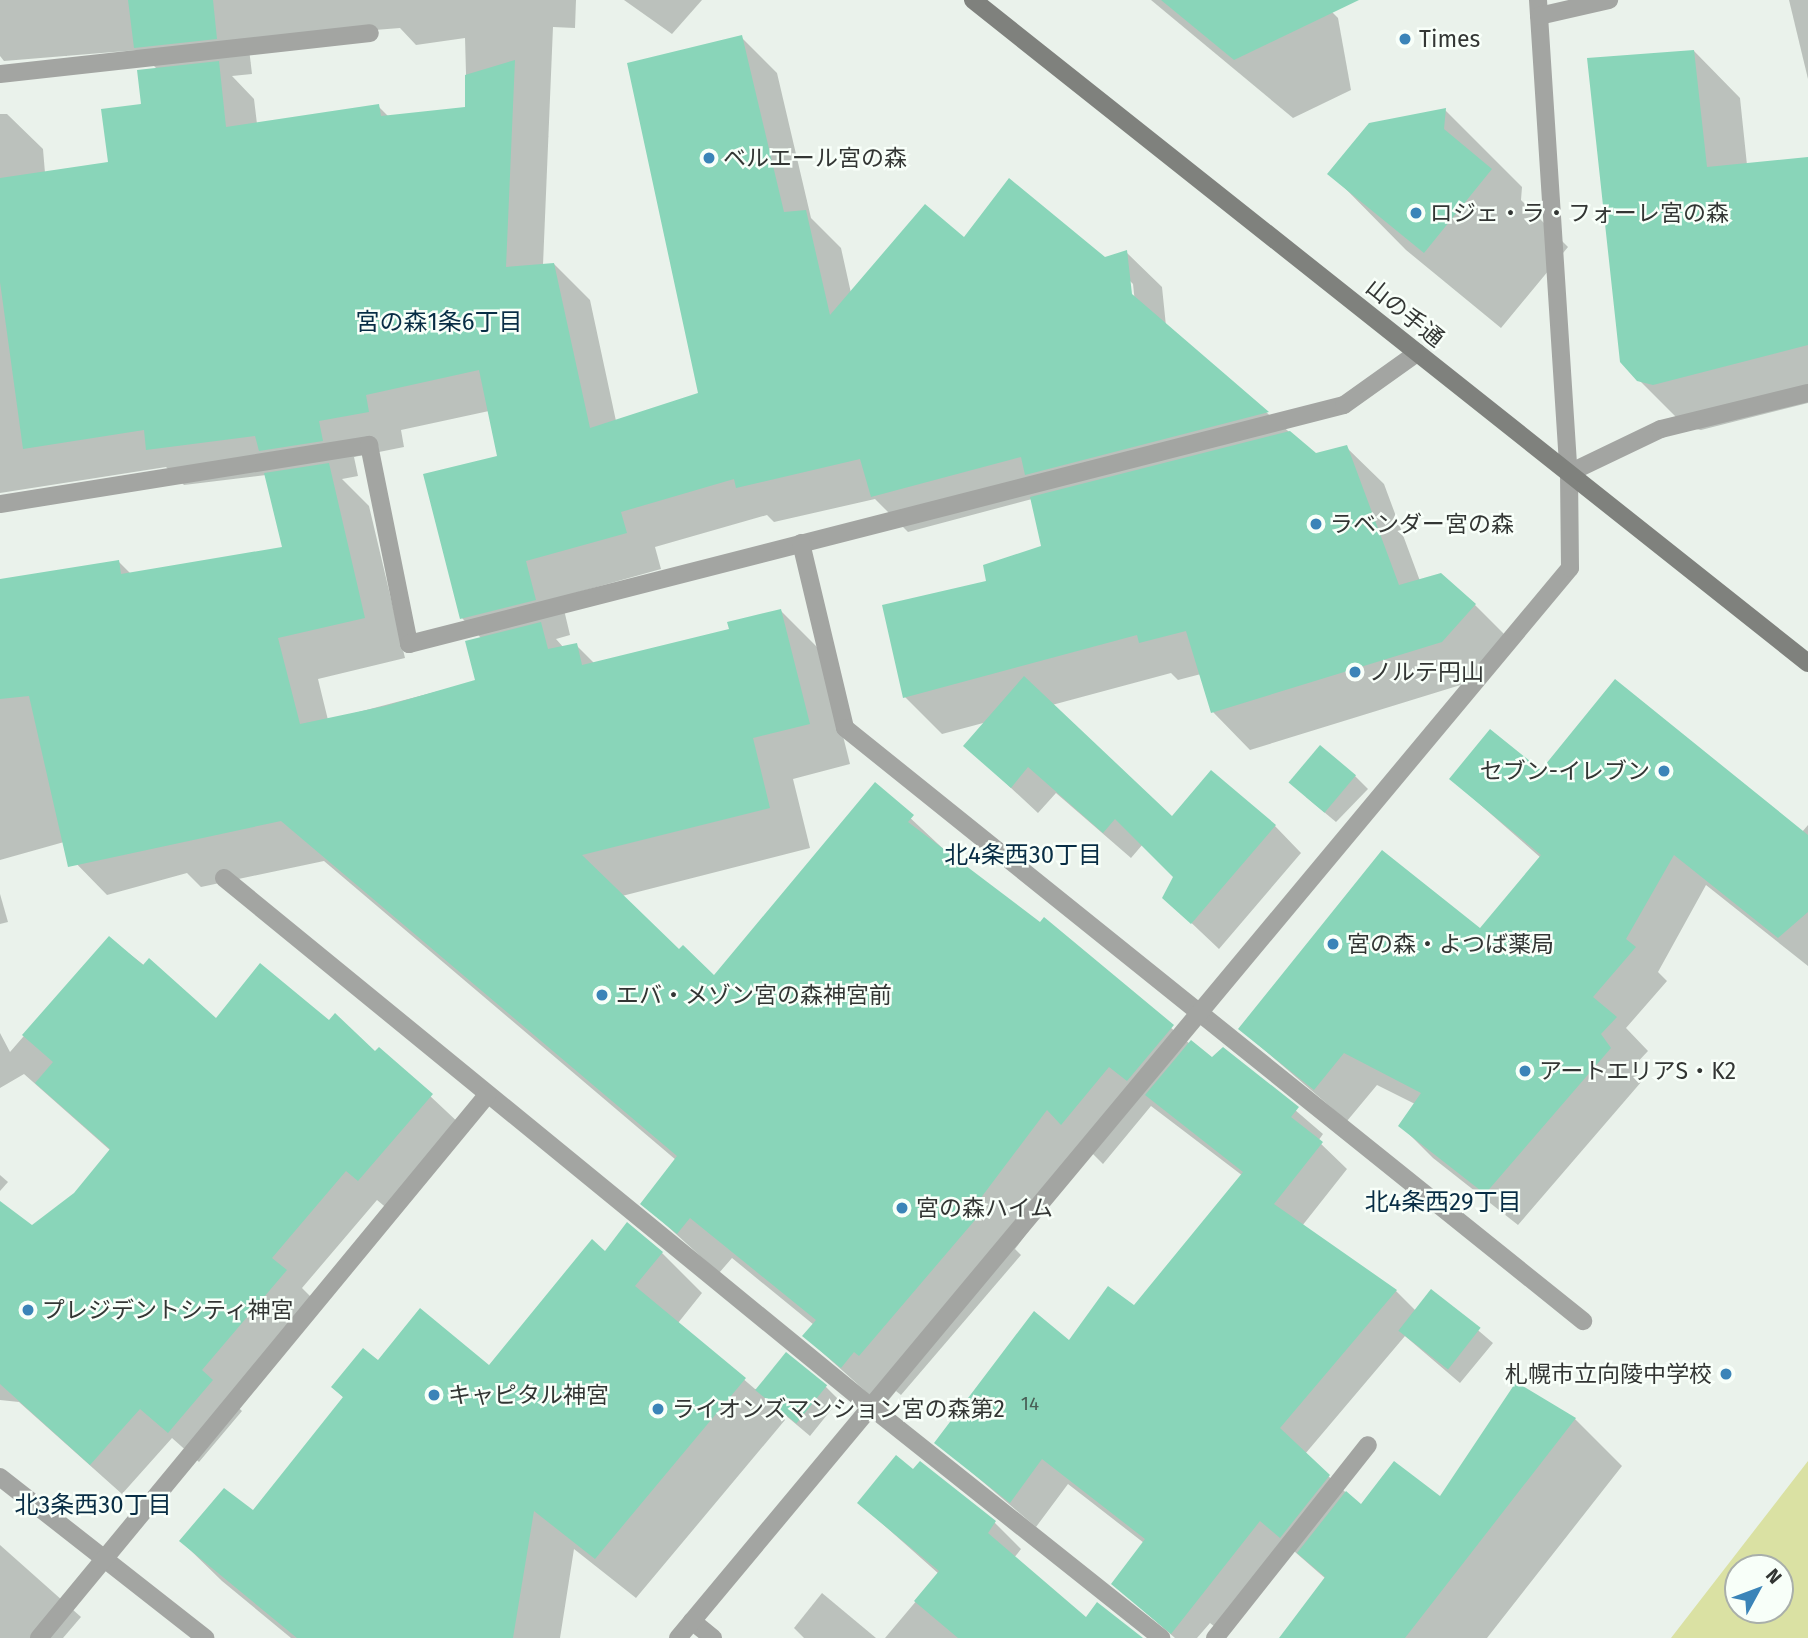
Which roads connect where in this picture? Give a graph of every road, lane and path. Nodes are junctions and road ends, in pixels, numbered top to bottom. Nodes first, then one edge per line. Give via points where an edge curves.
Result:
1 (973, 0) edge
2 (1609, 0) edge
3 (1538, 8) edge
4 (370, 33) dead end
5 (0, 74) edge
6 (1416, 353) junction
7 (1808, 393) edge
8 (1569, 473) junction
9 (0, 504) edge
10 (801, 543) junction
11 (1808, 663) edge
12 (224, 878) dead end
13 (1204, 1013) junction
14 (488, 1094) junction
15 (1583, 1321) dead end
16 (871, 1407) junction
17 (1368, 1445) dead end
18 (0, 1477) edge
19 (105, 1559) junction
20 (692, 1621) junction
21 (39, 1638) edge
22 (205, 1638) edge
23 (678, 1638) edge
24 (713, 1638) edge
25 (1161, 1638) edge
26 (1215, 1638) edge

1 - 6 main road, 山の手通
2 - 3 street
3 - 8 street
4 - 5 street
6 - 8 main road, 山の手通
6 - 10 street via 1344,405
7 - 8 street via 1661,429
8 - 11 main road, 山の手通
8 - 13 street via 1570,568
9 - 10 street via 369,445 409,644
10 - 13 street via 845,728
12 - 14 street
13 - 15 street
13 - 16 street
14 - 16 street
14 - 19 street
16 - 20 street
16 - 25 street
17 - 26 street
18 - 19 street
19 - 21 street
19 - 22 street
20 - 23 street
20 - 24 street

